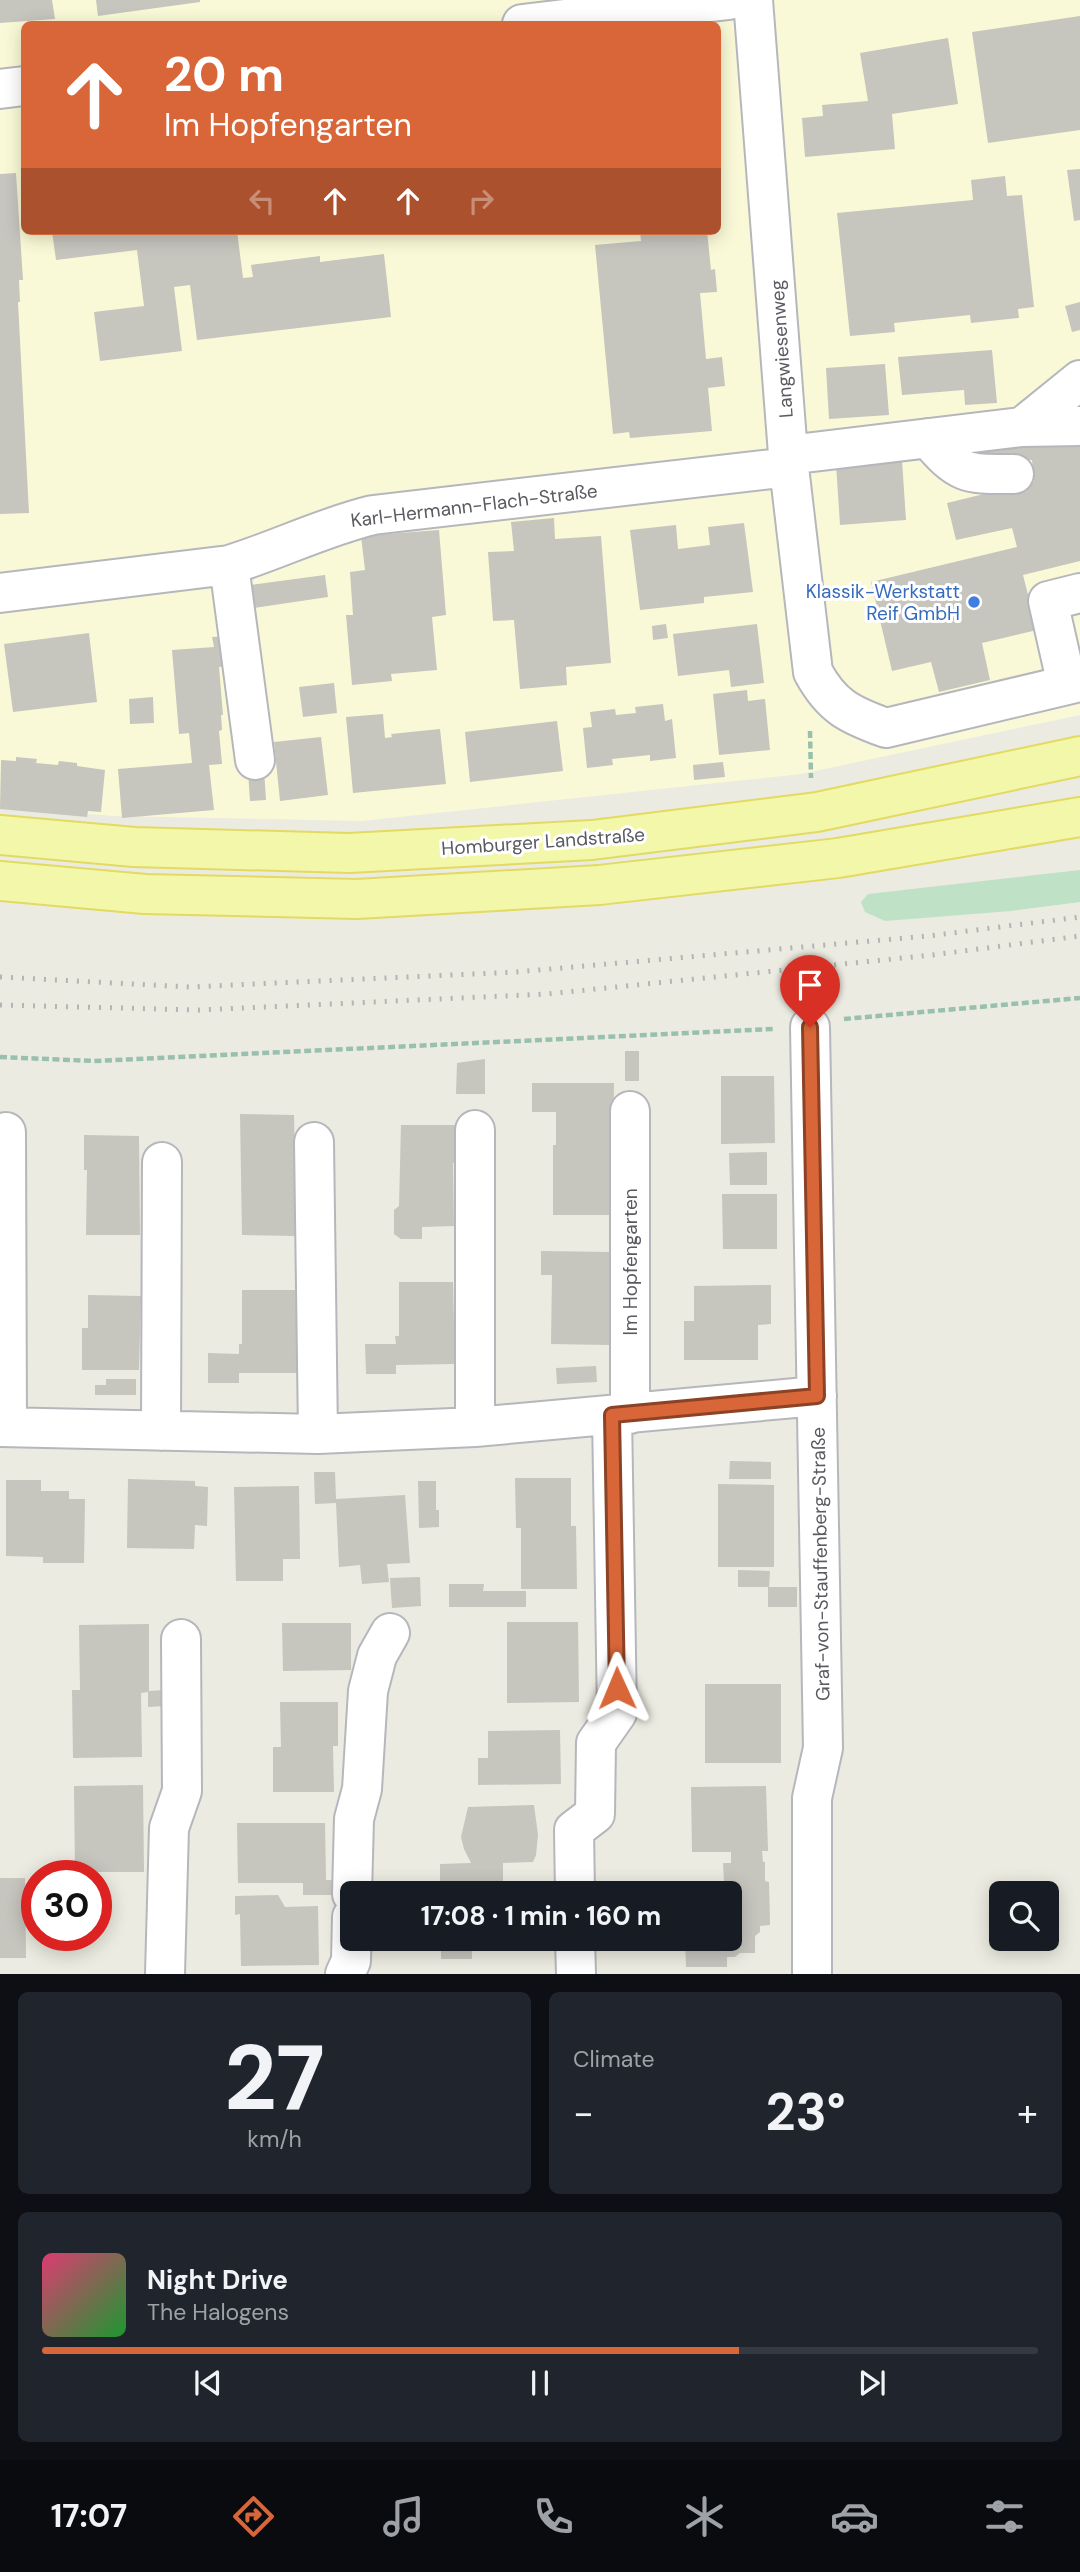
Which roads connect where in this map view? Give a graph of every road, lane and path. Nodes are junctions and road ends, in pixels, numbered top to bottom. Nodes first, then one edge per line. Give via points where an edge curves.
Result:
1 (729, 0) edge
2 (753, 0) edge
3 (548, 21) edge
4 (21, 86) edge
5 (0, 89) edge
6 (1080, 380) edge
7 (1080, 426) edge
8 (1022, 427) junction
9 (928, 439) junction
10 (789, 461) junction
11 (1014, 474) dead end
12 (229, 565) junction
13 (0, 593) edge
14 (1080, 593) edge
15 (1066, 685) edge
16 (1080, 756) edge
17 (255, 760) dead end
18 (1080, 817) edge
19 (0, 835) edge
20 (0, 881) edge
21 (1080, 998) edge
22 (810, 1027) junction
23 (0, 1057) edge
24 (630, 1111) dead end
25 (475, 1130) dead end
26 (6, 1132) dead end
27 (314, 1142) dead end
28 (162, 1162) dead end
29 (817, 1396) junction
30 (621, 1415) junction
31 (3, 1427) edge
32 (475, 1427) junction
33 (161, 1431) junction
34 (318, 1434) junction
35 (390, 1633) dead end
36 (181, 1639) dead end
37 (352, 1881) edge
38 (575, 1881) edge
39 (351, 1951) edge
40 (575, 1951) edge
41 (165, 1973) edge
42 (345, 1973) edge
43 (576, 1973) edge
44 (812, 1973) edge

1 - 3 street
2 - 10 street, Langwiesenweg
4 - 5 street
6 - 8 street
7 - 8 street, Karl-Hermann-Flach-Straße
8 - 9 street, Karl-Hermann-Flach-Straße
9 - 10 street, Karl-Hermann-Flach-Straße
9 - 11 street via 948,463 973,474
10 - 12 street, Karl-Hermann-Flach-Straße via 373,515 339,523
10 - 15 street, Langwiesenweg via 807,640 813,672 825,695 856,718 886,728
12 - 13 street, Karl-Hermann-Flach-Straße
12 - 17 street
14 - 15 street via 1048,601
16 - 19 main road, Homburger Landstraße via 817,812 592,841 349,853 134,846
18 - 20 main road via 838,858 586,886 357,898 145,894
21 - 22 path via 832,1020
22 - 23 path via 94,1061
22 - 29 street, Graf-von-Stauffenberg-Straße
24 - 30 street, Im Hopfengarten
25 - 32 street
26 - 31 street
27 - 34 street
28 - 33 street
29 - 30 street
29 - 44 street, Graf-von-Stauffenberg-Straße via 823,1748 812,1798
30 - 32 street
30 - 38 street, Im Hopfengarten via 617,1713 596,1743 595,1814 574,1830
31 - 33 street
32 - 34 street
33 - 34 street
35 - 37 street via 368,1690
36 - 41 street via 182,1791 169,1828
39 - 42 street
40 - 43 street

